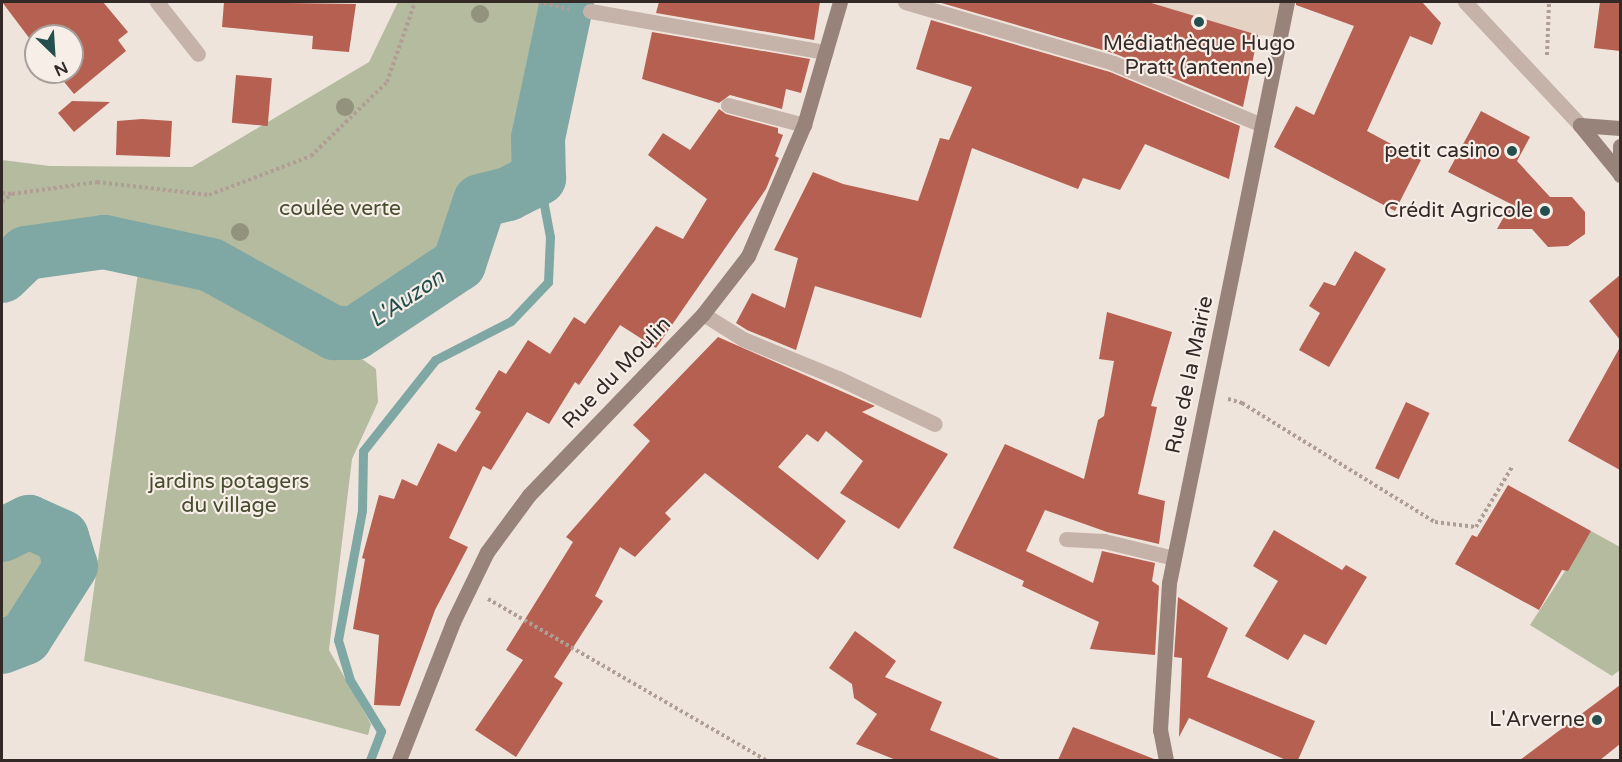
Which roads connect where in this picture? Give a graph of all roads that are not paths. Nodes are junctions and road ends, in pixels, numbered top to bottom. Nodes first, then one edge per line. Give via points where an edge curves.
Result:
1 (157, 2) edge
2 (840, 2) edge
3 (905, 2) edge
4 (1287, 2) edge
5 (1465, 2) edge
6 (590, 11) dead end
7 (825, 52) junction
8 (198, 54) dead end
9 (728, 105) dead end
10 (1580, 124) junction
11 (804, 125) junction
12 (1262, 125) junction
13 (1620, 128) edge
14 (1620, 146) edge
15 (1620, 175) edge
16 (703, 314) junction
17 (935, 424) dead end
18 (1066, 539) dead end
19 (1174, 558) junction
20 (399, 760) edge
21 (1166, 760) edge

1 - 8 street
2 - 7 main road, Rue du Moulin
3 - 12 street via 1113,63
4 - 12 main road, Rue de la Mairie
5 - 10 street
6 - 7 street
7 - 11 main road, Rue du Moulin
9 - 11 street
10 - 13 main road
10 - 15 main road
11 - 16 main road, Rue du Moulin via 748,256
12 - 19 main road, Rue de la Mairie
14 - 15 main road
16 - 17 street via 743,339
16 - 20 main road, Rue du Moulin via 529,495 487,552
18 - 19 street via 1104,541
19 - 21 main road, Rue de la Mairie via 1168,583 1161,695 1160,730

